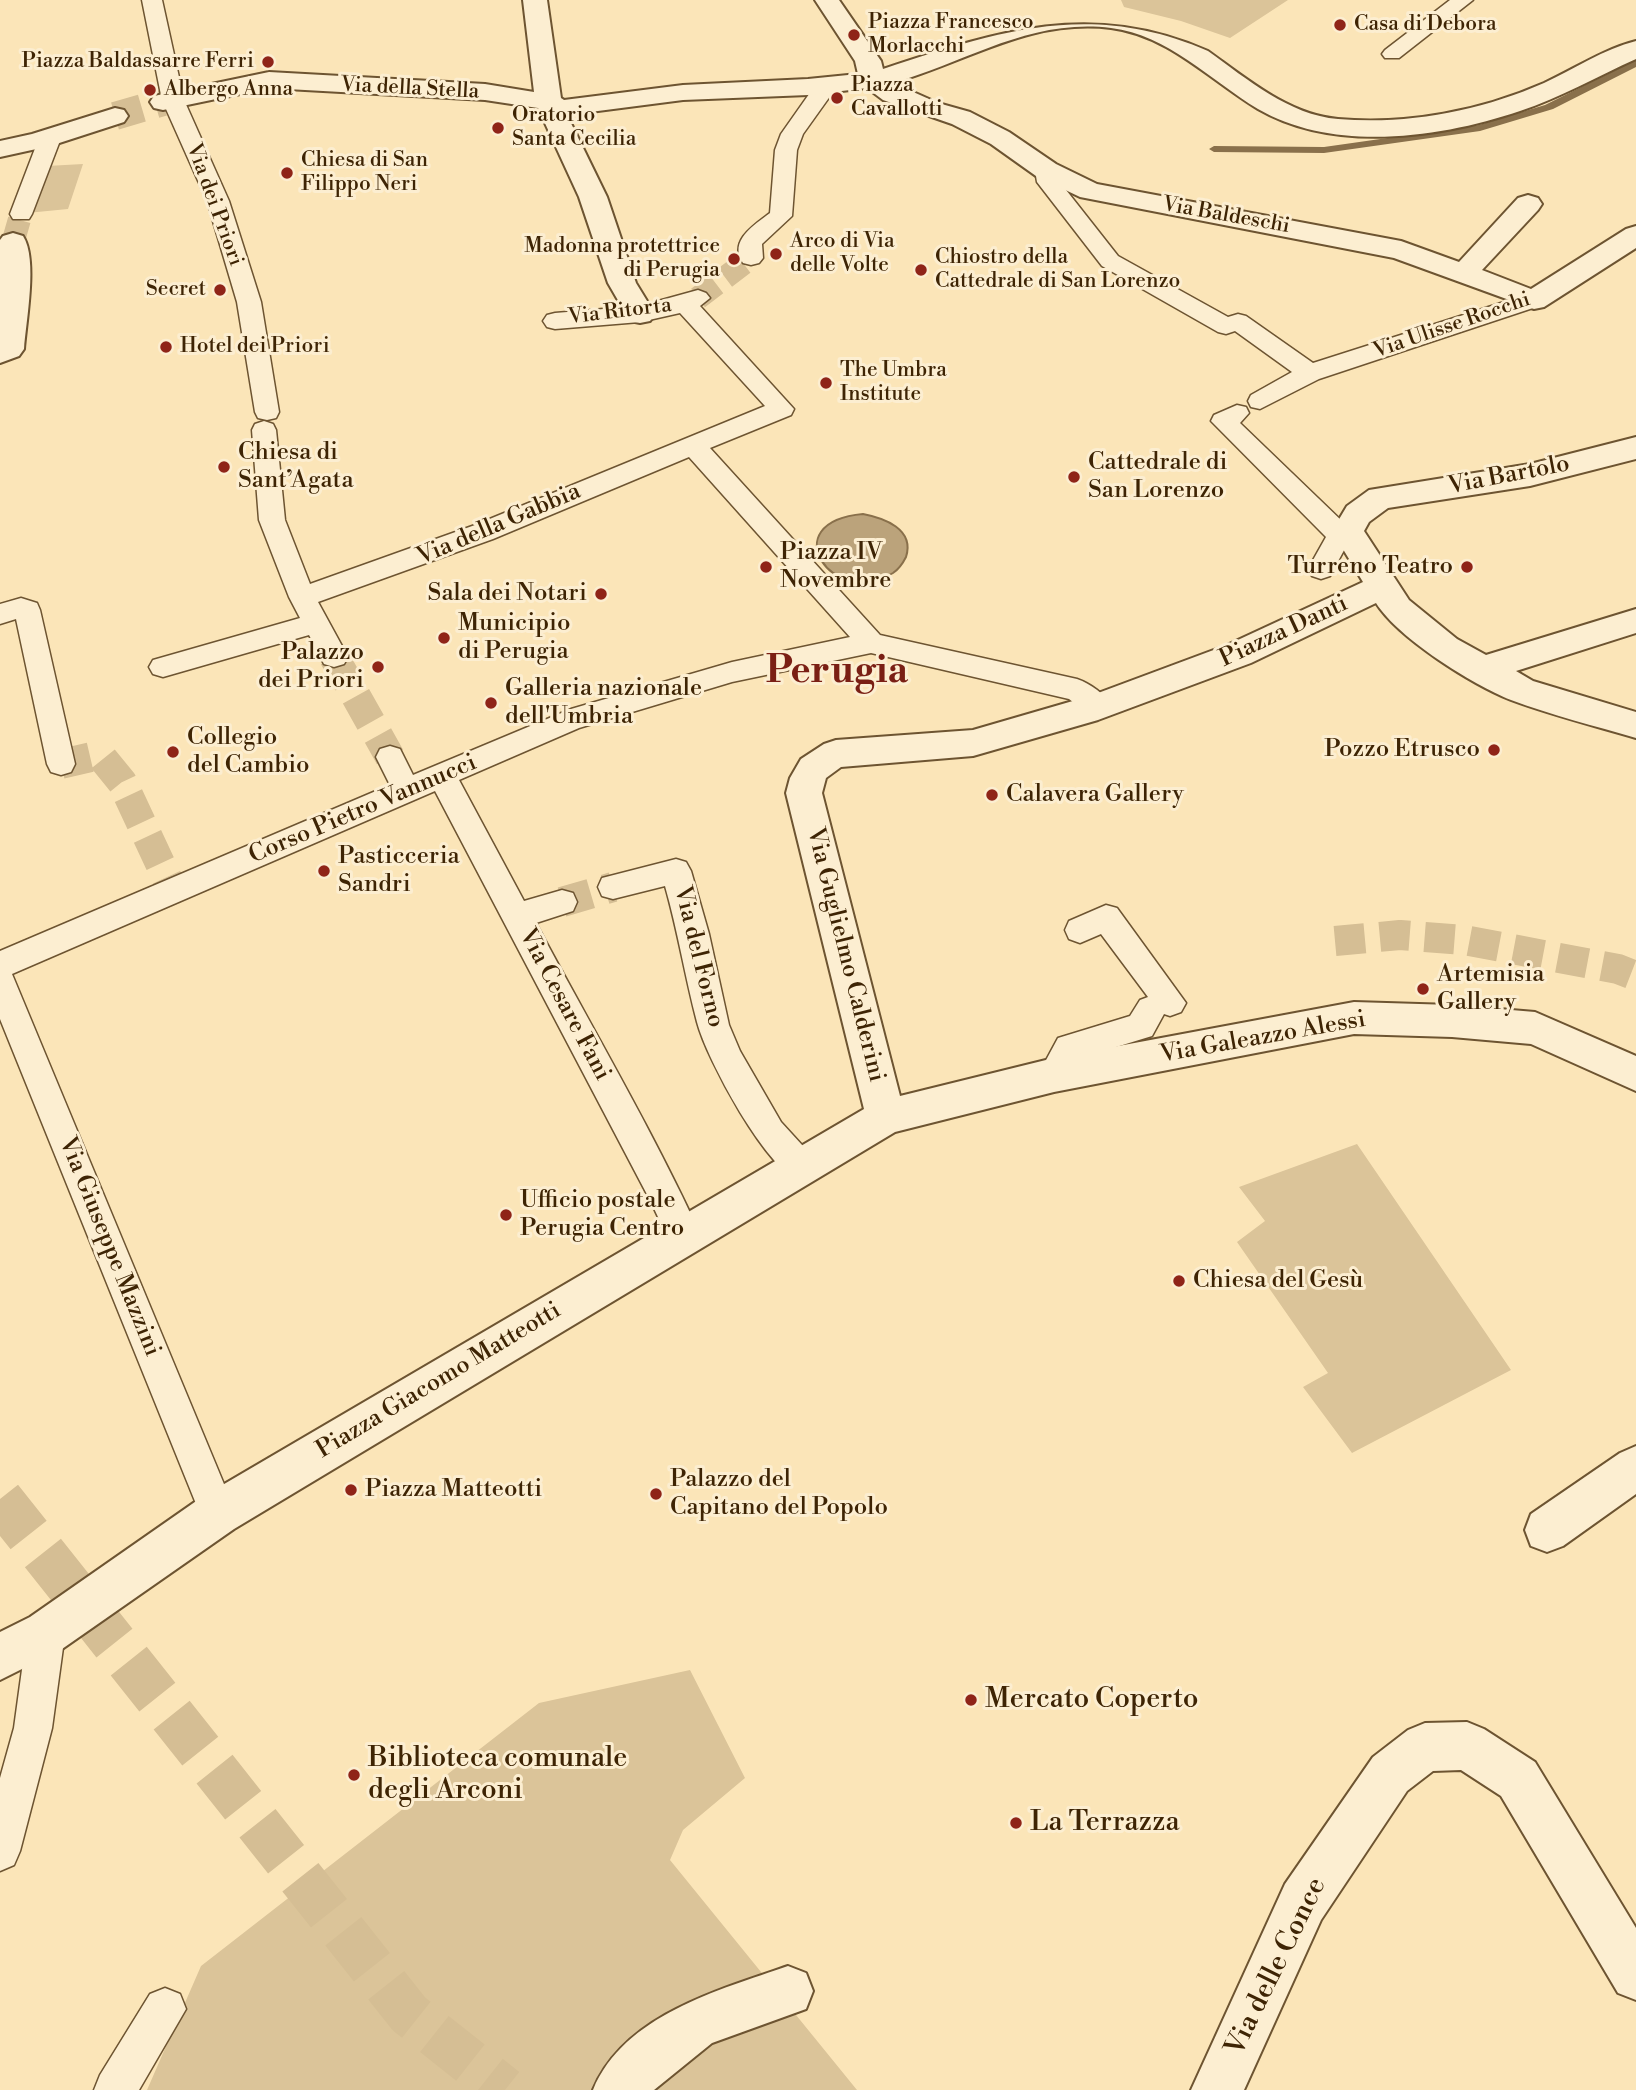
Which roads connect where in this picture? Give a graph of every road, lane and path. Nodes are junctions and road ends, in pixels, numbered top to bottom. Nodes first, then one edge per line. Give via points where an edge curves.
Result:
1 (152, 0) edge
2 (535, 0) edge
3 (827, 0) edge
4 (1463, 0) edge
5 (1636, 49) edge
6 (1392, 54) dead end
7 (870, 70) junction
8 (827, 86) junction
9 (168, 101) junction
10 (548, 102) junction
11 (116, 116) tunnel mouth
12 (40, 140) junction
13 (0, 149) edge
14 (1046, 170) junction
15 (1528, 204) dead end
16 (21, 214) tunnel mouth
17 (1636, 235) edge
18 (13, 242) tunnel mouth
19 (751, 258) tunnel mouth
20 (1465, 272) junction
21 (1534, 300) junction
22 (691, 301) joint
23 (640, 314) junction
24 (555, 321) dead end
25 (5, 351) edge
26 (1310, 373) junction
27 (1259, 401) dead end
28 (1230, 417) dead end
29 (693, 445) junction
30 (1636, 448) edge
31 (1380, 498) joint
32 (1344, 533) junction
33 (1321, 569) dead end
34 (1381, 587) junction
35 (302, 597) junction
36 (0, 614) edge
37 (1636, 621) edge
38 (317, 623) junction
39 (871, 643) junction
40 (334, 657) tunnel mouth
41 (163, 667) dead end
42 (1481, 669) junction
43 (1098, 707) junction
44 (1636, 725) edge
45 (390, 757) tunnel mouth
46 (61, 764) dead end
47 (442, 776) junction
48 (407, 791) junction
49 (613, 887) tunnel mouth
50 (562, 902) tunnel mouth
51 (517, 916) junction
52 (1080, 930) dead end
53 (0, 965) edge
54 (0, 981) edge
55 (1636, 1074) edge
56 (1054, 1075) junction
57 (886, 1116) junction
58 (801, 1167) junction
59 (684, 1236) junction
60 (1636, 1468) edge
61 (218, 1513) junction
62 (1547, 1530) dead end
63 (46, 1633) junction
64 (0, 1657) edge
65 (0, 1851) edge
66 (1636, 1975) edge
67 (788, 1991) dead end
68 (164, 2009) dead end
69 (115, 2090) edge
70 (619, 2090) edge
71 (1217, 2090) edge

1 - 9 street, Via dei Priori
2 - 10 street
3 - 7 street
4 - 6 street
5 - 7 street, Via della Stella via 1509,106 1374,128 1294,117 1254,95 1179,41 1122,22 1079,18 1033,24 905,71
7 - 8 street, Via della Stella
7 - 14 street, Via Baldeschi via 892,94 961,118
8 - 10 street, Via della Stella via 689,92 561,108
8 - 19 street via 792,135 786,150 781,216 750,243
9 - 10 street, Via della Stella via 269,80 485,92
9 - 35 street, Via dei Priori via 218,201 249,302 266,421 272,520
10 - 23 street via 593,197 622,283
11 - 12 street
12 - 13 street
12 - 16 street
14 - 20 street, Via Baldeschi via 1093,188 1401,250
14 - 26 street via 1048,182 1110,261 1226,326 1238,323
15 - 20 street
17 - 21 street, Via Ulisse Rocchi
18 - 25 street via 16,266
20 - 21 street, Via Baldeschi
21 - 26 street, Via Ulisse Rocchi
22 - 23 street, Via Ritorta
22 - 29 street, Via della Gabbia via 782,409
23 - 24 street, Via Ritorta
26 - 27 street, Via Ulisse Rocchi
28 - 32 street, Piazza Danti
29 - 35 street, Via della Gabbia via 500,528 385,572
29 - 39 street
30 - 31 street, Via Bartolo via 1530,475
31 - 32 street, Piazza Danti via 1358,514
32 - 33 street, Piazza Danti
32 - 34 street, Piazza Danti
34 - 42 street, Piazza Danti via 1397,608 1445,648
34 - 43 street, Piazza Danti via 1239,654
35 - 38 street, Via dei Priori
36 - 46 street via 27,610
37 - 42 street
38 - 40 street, Via dei Priori
38 - 41 street
39 - 43 street via 1077,690
39 - 47 street, Corso Pietro Vannucci via 732,672 571,720
42 - 44 street, Piazza Danti via 1522,690
43 - 57 street, Via Guglielmo Calderini via 973,743 836,754 808,774 804,793
45 - 48 street
47 - 48 street, Corso Pietro Vannucci
47 - 51 street, Via Cesare Fani
48 - 53 street, Corso Pietro Vannucci
49 - 58 street, Via del Forno via 676,871 713,1026 770,1132
50 - 51 street
51 - 59 street, Via Cesare Fani
52 - 56 street via 1106,917 1160,1006 1141,1026 1069,1048
54 - 61 street, Via Giuseppe Mazzini
55 - 56 street, Via Galeazzo Alessi via 1535,1028 1354,1018
56 - 57 street, Via Galeazzo Alessi
57 - 58 street, Piazza Giacomo Matteotti
58 - 59 street, Piazza Giacomo Matteotti
59 - 61 street, Piazza Giacomo Matteotti
60 - 62 street
61 - 63 street, Piazza Giacomo Matteotti
63 - 64 street, Piazza Giacomo Matteotti
63 - 65 street via 33,1728
66 - 71 street, Via delle Conce via 1518,1779 1467,1746 1424,1747 1390,1774 1303,1902
67 - 70 street via 697,2023 645,2062
68 - 69 street

